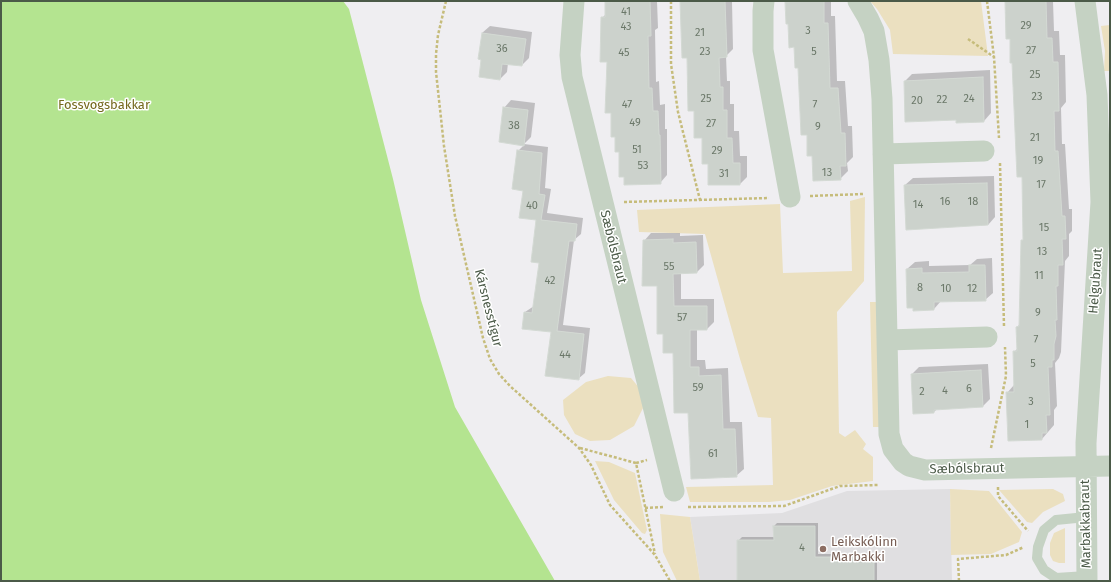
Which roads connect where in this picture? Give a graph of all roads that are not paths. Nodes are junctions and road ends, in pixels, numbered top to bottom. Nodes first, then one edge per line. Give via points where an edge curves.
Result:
1 (574, 1) edge
2 (764, 1) edge
3 (858, 1) edge
4 (1085, 1) edge
5 (994, 151) road end
6 (883, 154) junction
7 (790, 197) road end
8 (999, 337) road end
9 (888, 340) junction
10 (1085, 466) junction
11 (1110, 466) edge
12 (675, 502) road end
13 (1086, 517) junction
14 (1087, 579) edge

1 - 12 street, Sæbólsbraut via 570,55 572,77
2 - 7 street via 762,50
3 - 6 street, Sæbólsbraut via 868,18 878,45
4 - 10 street, Helgubraut via 1097,95 1101,202
5 - 6 street
6 - 9 street, Sæbólsbraut
8 - 9 street
9 - 10 street, Sæbólsbraut via 890,442 897,456 909,466 925,470
10 - 11 street, Sæbólsbraut
10 - 13 street, Marbakkabraut
13 - 14 street, Marbakkabraut
13 - 14 lane via 1056,520 1044,530 1037,558 1044,570 1056,578

